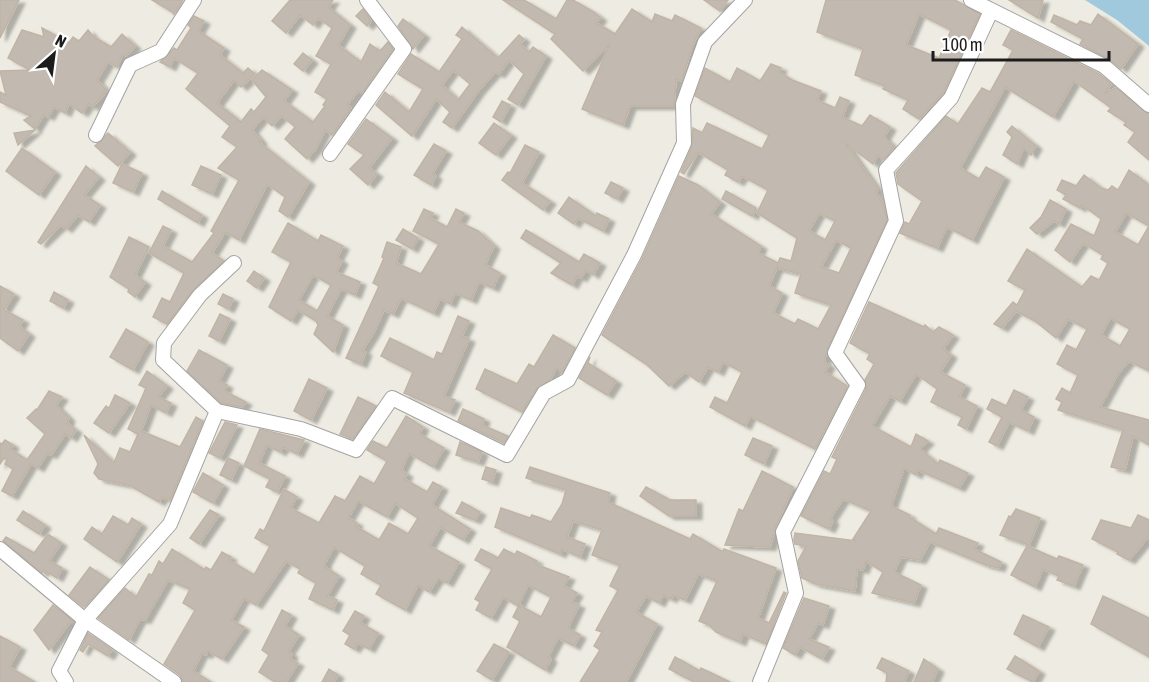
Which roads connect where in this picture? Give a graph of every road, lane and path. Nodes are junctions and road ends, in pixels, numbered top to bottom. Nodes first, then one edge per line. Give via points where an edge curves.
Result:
1 (194, 0) edge
2 (367, 0) edge
3 (745, 0) edge
4 (971, 0) edge
5 (991, 11) junction
6 (1149, 105) edge
7 (96, 135) dead end
8 (330, 154) dead end
9 (234, 263) dead end
10 (217, 411) junction
11 (0, 549) edge
12 (84, 620) junction
13 (66, 682) edge
14 (174, 682) edge
15 (760, 682) edge

1 - 7 street via 161,51 130,65
2 - 8 street via 404,49
3 - 10 street via 705,42 683,105 684,144 634,255 568,380 544,393 507,454 392,398 356,450 301,429
4 - 5 street
5 - 6 street via 1104,66
5 - 15 street via 951,98 886,170 896,221 836,353 858,385 783,532 796,593
9 - 10 street via 200,295 164,343 163,360
10 - 12 street via 170,524
11 - 12 street
12 - 13 street via 59,671
12 - 14 street

